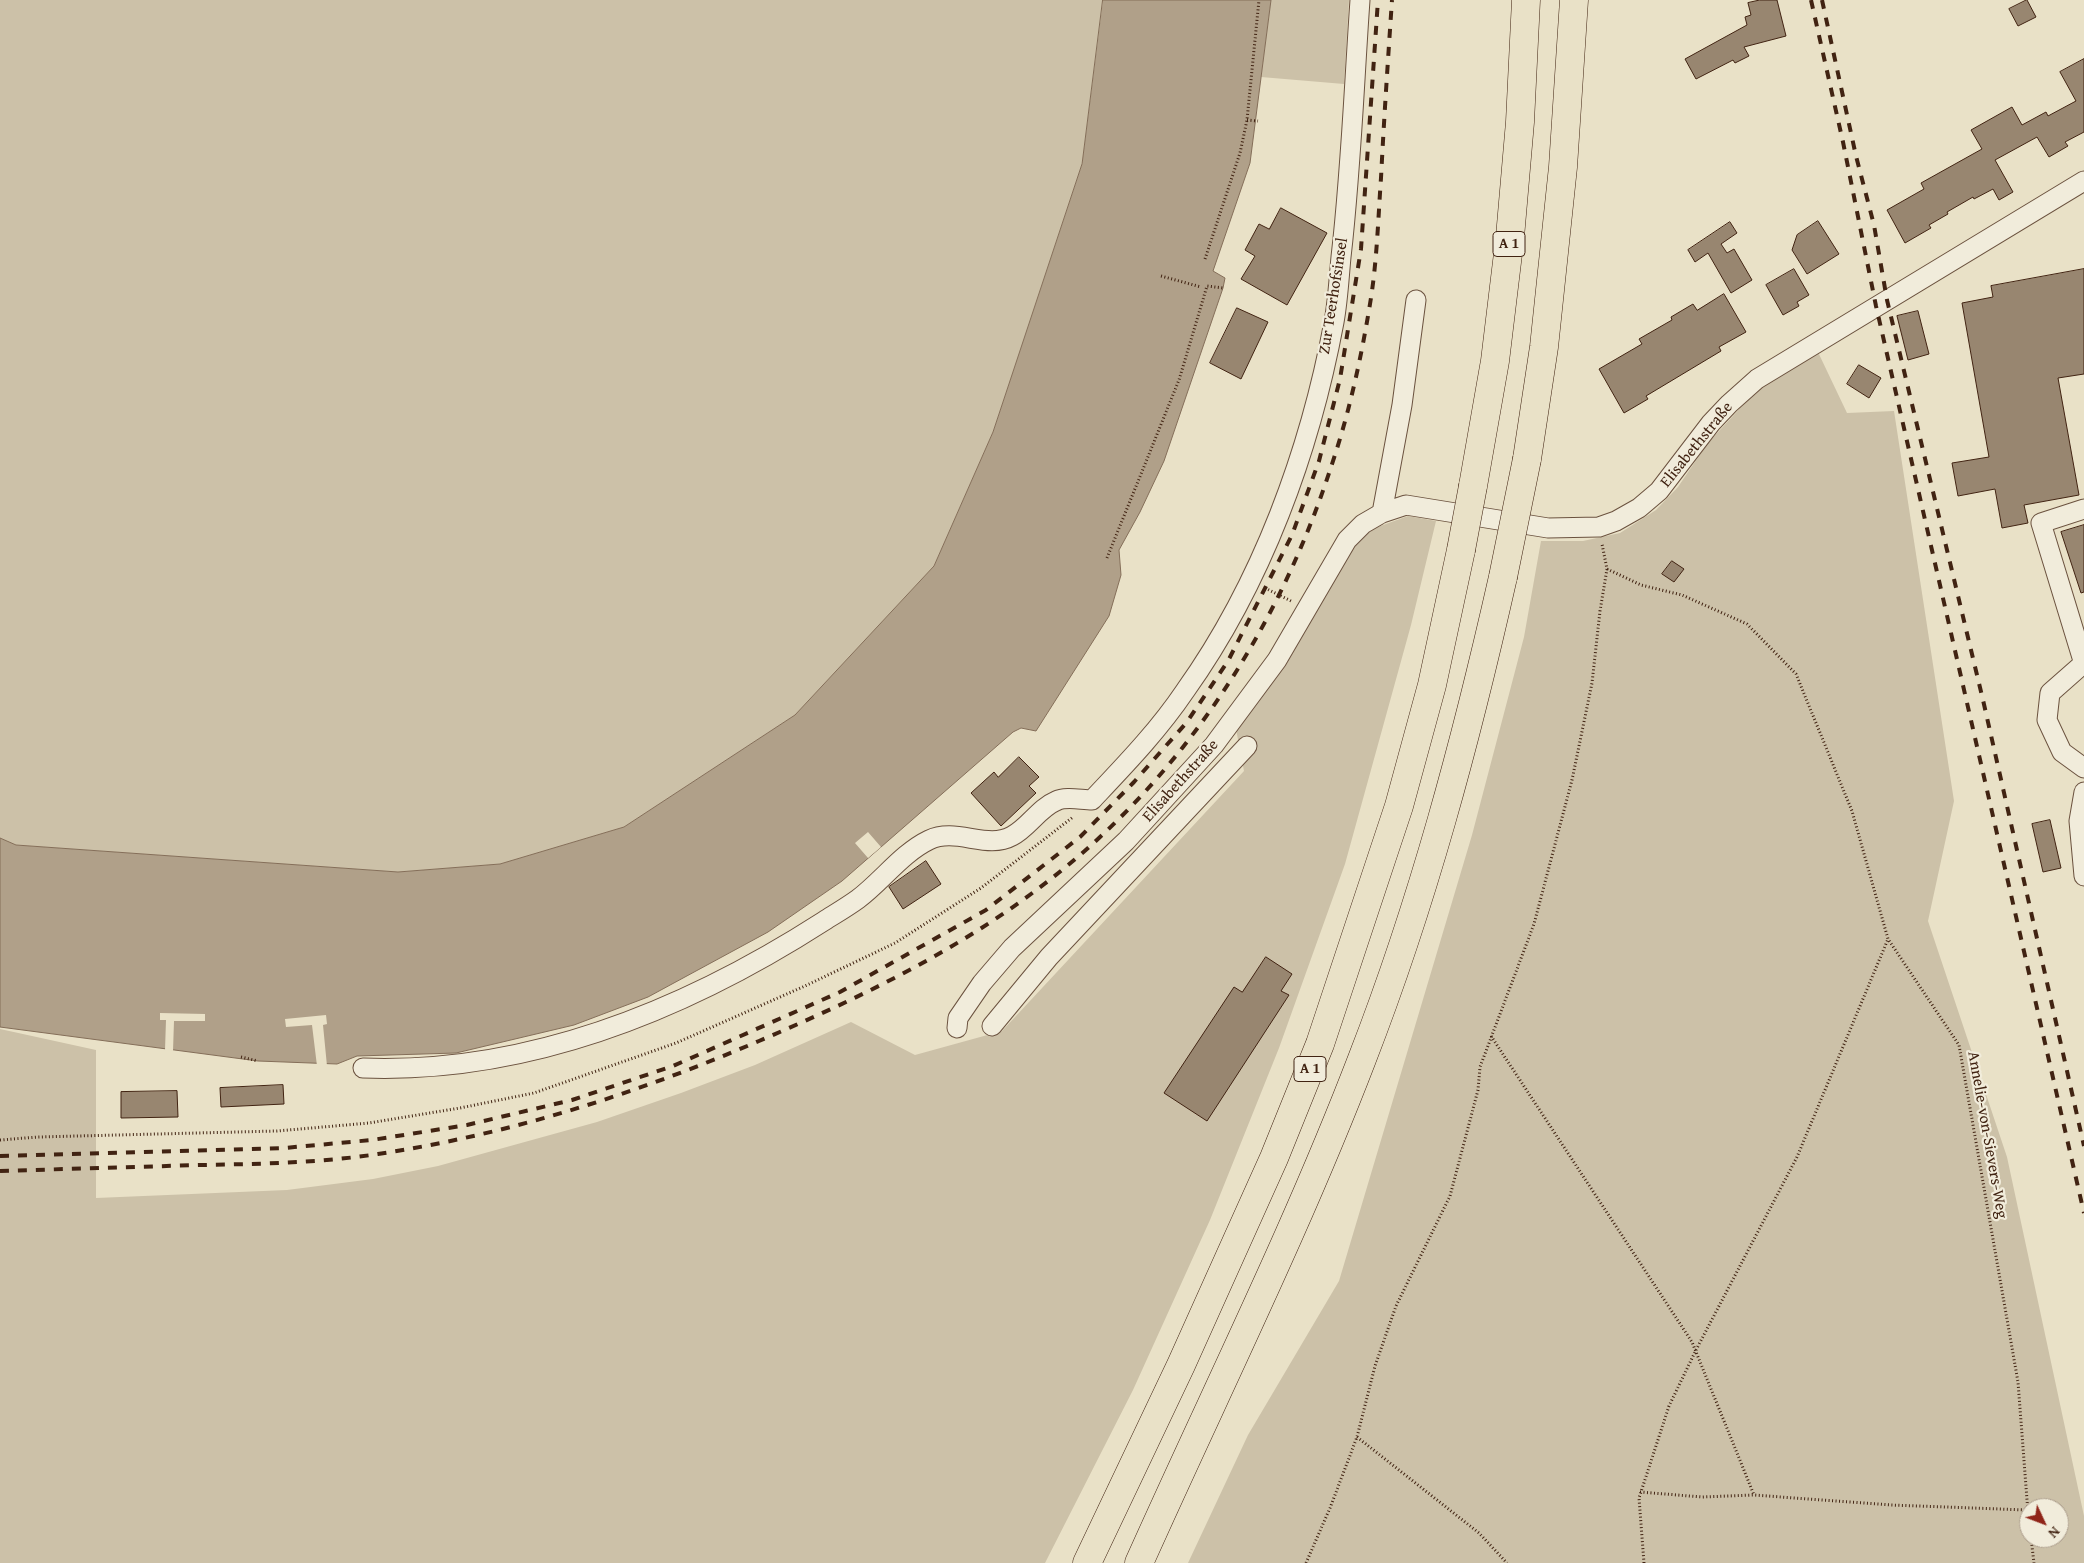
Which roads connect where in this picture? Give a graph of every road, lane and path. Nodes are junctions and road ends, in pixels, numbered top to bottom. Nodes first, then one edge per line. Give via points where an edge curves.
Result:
1 (1260, 0) edge
2 (1360, 0) edge
3 (1526, 0) edge
4 (1574, 0) edge
5 (1247, 120) junction
6 (1258, 121) dead end
7 (2084, 181) edge
8 (1205, 259) dead end
9 (1161, 276) dead end
10 (1201, 288) dead end
11 (1223, 288) dead end
12 (1416, 300) dead end
13 (2084, 509) edge
14 (1382, 513) junction
15 (1599, 527) junction
16 (1107, 558) dead end
17 (1607, 569) junction
18 (1249, 580) junction
19 (1305, 609) junction
20 (2083, 664) edge
21 (1247, 746) dead end
22 (2084, 768) edge
23 (2084, 792) edge
24 (2084, 876) edge
25 (1888, 939) junction
26 (992, 1026) dead end
27 (957, 1028) dead end
28 (1490, 1036) junction
29 (241, 1057) dead end
30 (258, 1061) dead end
31 (363, 1068) dead end
32 (1696, 1350) junction
33 (1357, 1437) junction
34 (1640, 1492) junction
35 (1754, 1495) junction
36 (2026, 1498) edge
37 (2019, 1510) edge
38 (2032, 1548) edge
39 (1140, 1562) edge
40 (1087, 1563) edge
41 (1306, 1563) edge
42 (1507, 1563) edge
43 (1644, 1563) edge
44 (2034, 1563) edge

1 - 5 path
2 - 18 street, Zur Teerhofsinsel via 1346,212 1334,321 1306,438 1272,531
3 - 40 highway, A 1, bridge via 1520,122 1495,361 1461,550 1432,685 1399,806 1320,1044 1274,1158
4 - 39 highway, bridge via 1563,167 1544,347 1527,459 1477,694 1444,816 1406,937 1314,1177
5 - 6 path
5 - 8 path via 1240,154
7 - 15 street, Elisabethstraße via 1757,379 1711,424 1659,491 1639,508
9 - 10 path
11 - 16 path via 1207,286 1179,380
12 - 14 street via 1402,405
13 - 20 street via 2041,523
14 - 15 street, Elisabethstraße via 1406,505 1548,528
14 - 19 street, Elisabethstraße via 1363,524 1347,540
15 - 17 path
17 - 25 path, Annelie-von-Sievers-Weg via 1641,585 1682,595 1747,624 1796,674 1852,811
17 - 28 path via 1592,683 1572,780 1534,924
18 - 19 path
18 - 31 street, Zur Teerhofsinsel via 1222,634 1186,691 1150,738 1092,800 1056,800 1012,837 995,841 951,834 930,840 858,899 789,944 666,1007 591,1035 457,1064 406,1069
19 - 27 street, Elisabethstraße via 1277,660 1214,745 1126,841 1012,948 958,1018
20 - 22 street via 2050,694 2047,720 2062,752
21 - 26 street via 1049,957
23 - 24 street via 2079,820
25 - 32 path via 1797,1157
25 - 36 path, Annelie-von-Sievers-Weg via 1959,1045 2018,1382
28 - 32 path
28 - 33 path via 1450,1196 1396,1306 1375,1366
29 - 30 path
32 - 34 path via 1669,1406
32 - 35 path
33 - 41 path
33 - 42 path via 1479,1532
34 - 35 path via 1702,1497
34 - 43 path
35 - 37 path
38 - 44 path

